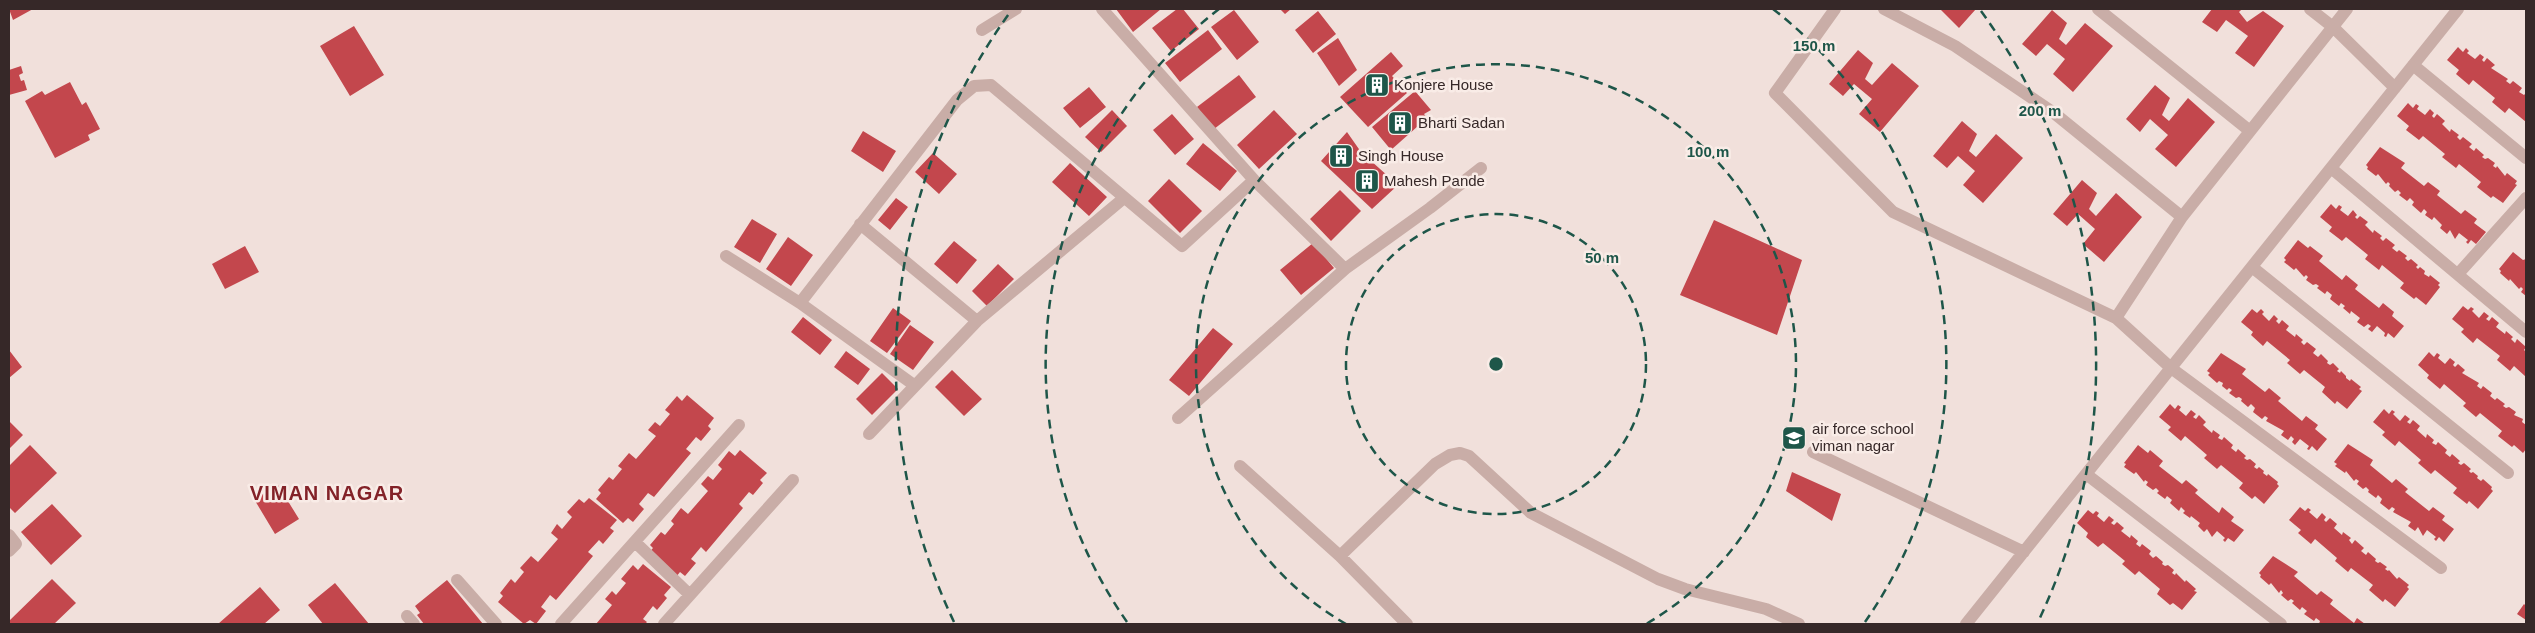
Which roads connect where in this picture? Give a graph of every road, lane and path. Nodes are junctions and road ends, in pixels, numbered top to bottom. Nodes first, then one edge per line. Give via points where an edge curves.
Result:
1 (1016, 9) edge
2 (1102, 9) edge
3 (1835, 9) edge
4 (1884, 9) edge
5 (2098, 9) edge
6 (2310, 9) edge
7 (2347, 9) edge
8 (2458, 9) edge
9 (2333, 26) junction
10 (982, 30) dead end
11 (2414, 65) junction
12 (2395, 88) junction
13 (2250, 131) junction
14 (2526, 158) edge
15 (1481, 168) dead end
16 (2331, 168) junction
17 (1254, 180) junction
18 (1124, 198) junction
19 (2526, 198) edge
20 (2182, 217) junction
21 (860, 224) junction
22 (726, 256) dead end
23 (2252, 267) junction
24 (1345, 269) junction
25 (2458, 274) junction
26 (800, 303) junction
27 (2116, 318) junction
28 (977, 321) junction
29 (2526, 332) edge
30 (2171, 368) junction
31 (914, 385) junction
32 (1178, 418) dead end
33 (739, 425) dead end
34 (870, 434) dead end
35 (1813, 452) dead end
36 (1240, 466) dead end
37 (2508, 473) dead end
38 (2086, 474) junction
39 (793, 480) dead end
40 (9, 535) edge
41 (634, 542) junction
42 (9, 551) edge
43 (2024, 552) junction
44 (1340, 556) junction
45 (2441, 568) dead end
46 (457, 580) dead end
47 (690, 595) junction
48 (496, 624) edge
49 (561, 624) edge
50 (664, 624) edge
51 (1407, 624) edge
52 (1799, 624) edge
53 (1966, 624) edge
54 (2281, 624) edge

1 - 10 street
2 - 17 street
3 - 27 street via 1775,93 1893,212
4 - 20 street via 1955,46 2054,113
5 - 13 street
6 - 9 street
7 - 9 street
8 - 11 street
9 - 12 street
9 - 13 street
11 - 12 street
11 - 14 street
12 - 16 street
13 - 20 street
15 - 24 street
16 - 23 street
16 - 25 street
17 - 18 street via 1182,246
17 - 24 street
18 - 21 street via 991,85 974,86 957,100
18 - 28 street
19 - 25 street
20 - 27 street
21 - 26 street
21 - 28 street
22 - 26 street
23 - 30 street
23 - 37 street
24 - 32 street
25 - 29 street
26 - 31 street
27 - 30 street
28 - 31 street
30 - 38 street
30 - 45 street
31 - 34 street
33 - 41 street
35 - 43 street
36 - 44 street
38 - 43 street
38 - 54 street
39 - 47 street
40 - 42 street via 16,544
41 - 47 street
41 - 49 street
43 - 53 street
44 - 51 street
44 - 52 street via 1435,464 1460,453 1481,466 1531,513 1658,579 1766,609
46 - 48 street
47 - 50 street

